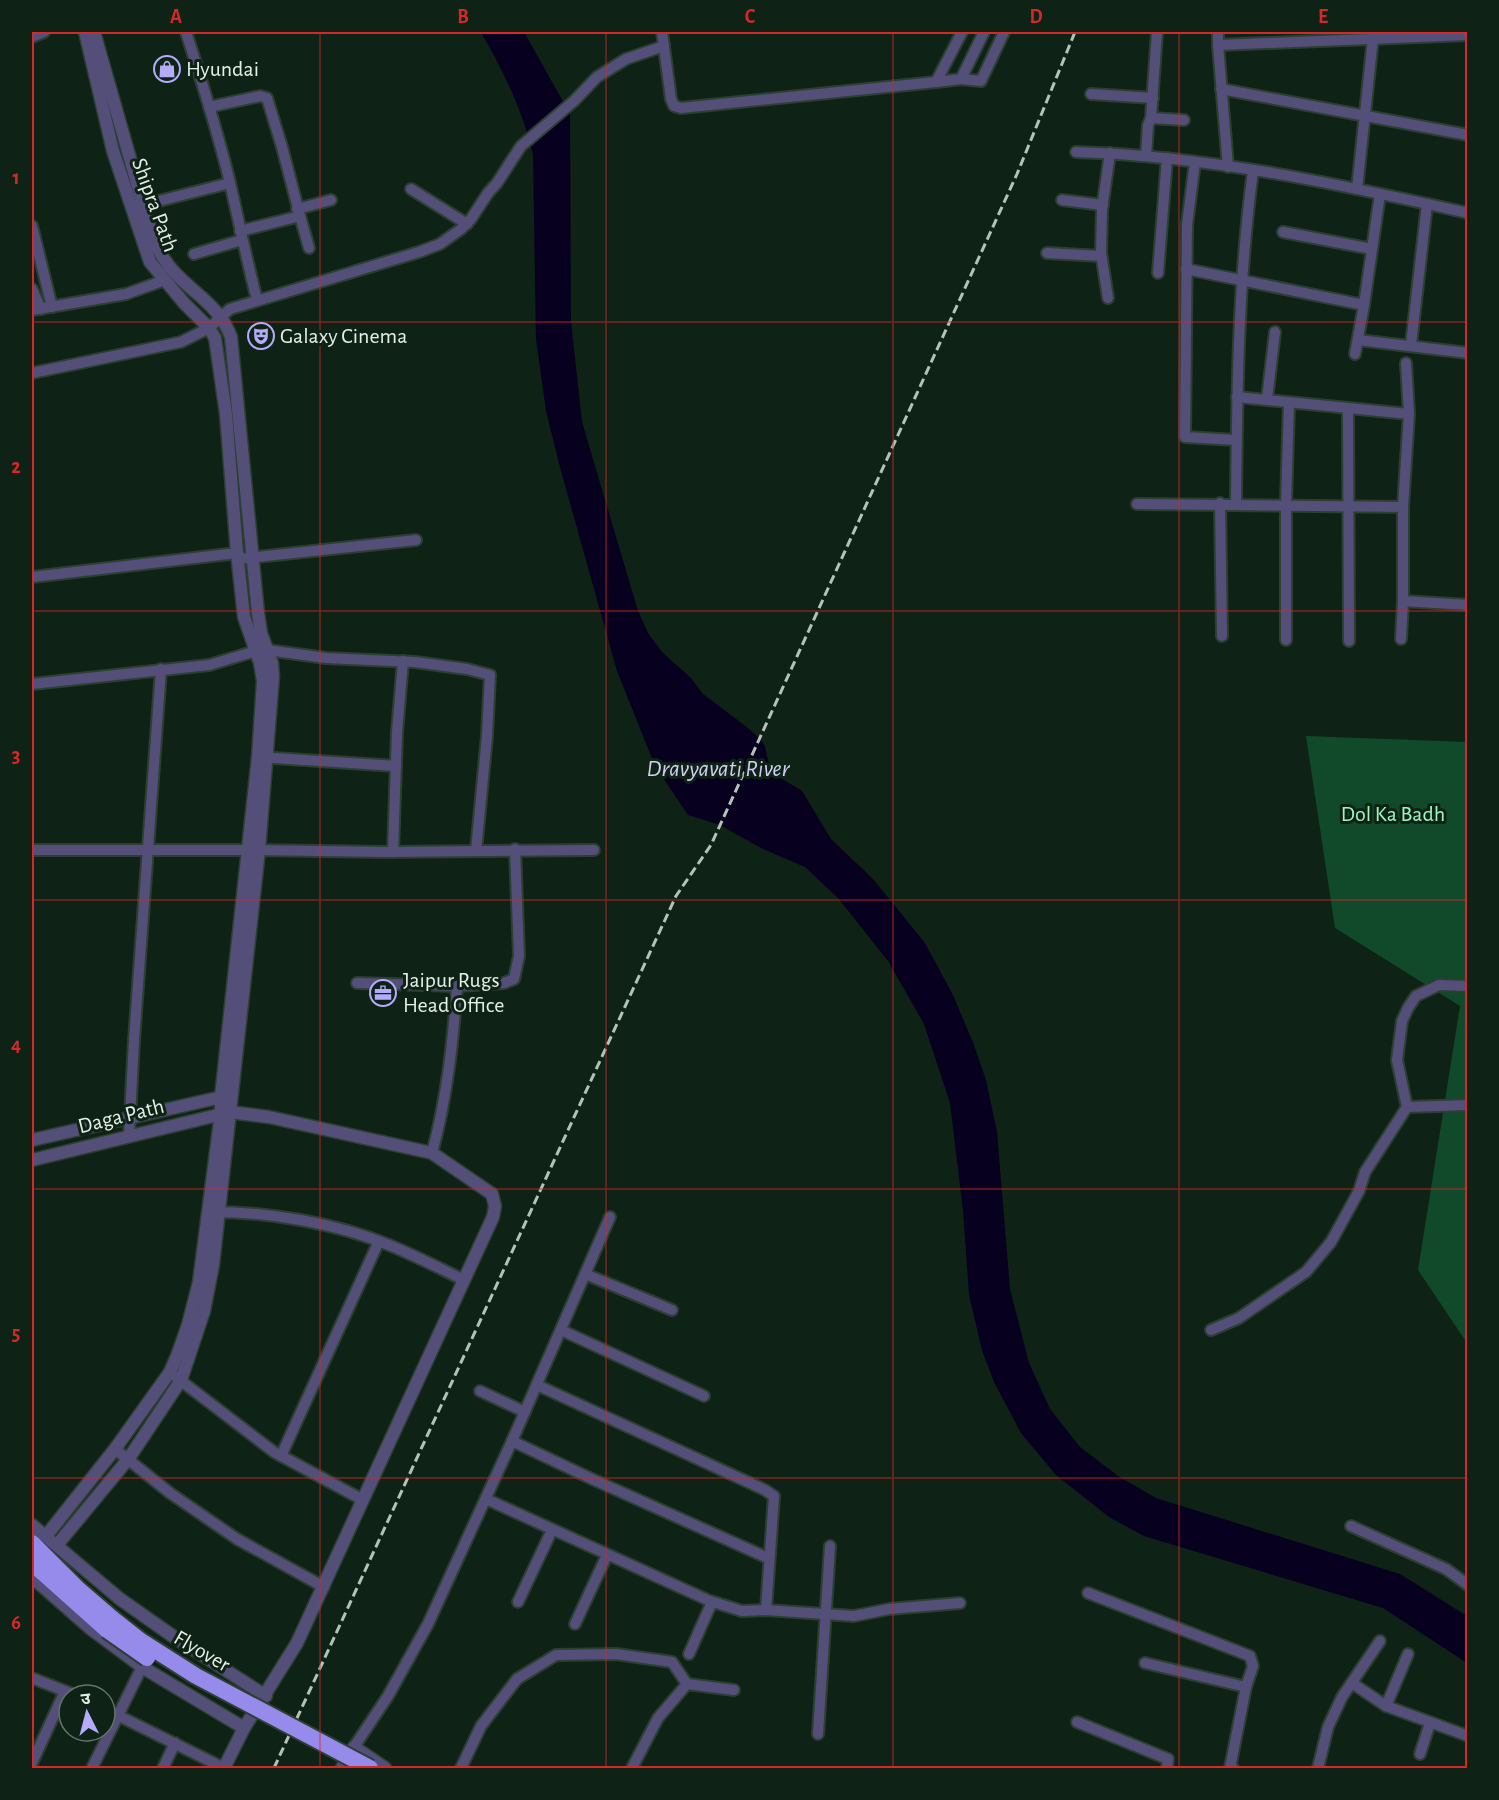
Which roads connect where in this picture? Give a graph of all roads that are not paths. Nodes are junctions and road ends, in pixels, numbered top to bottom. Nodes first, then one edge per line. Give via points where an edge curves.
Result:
1 (44, 32) edge
2 (85, 32) edge
3 (94, 32) edge
4 (186, 32) edge
5 (663, 32) edge
6 (962, 32) edge
7 (984, 32) edge
8 (1004, 32) edge
9 (1157, 32) edge
10 (1218, 32) edge
11 (1467, 35) edge
12 (1365, 36) edge
13 (32, 37) edge
14 (1218, 45) junction
15 (664, 46) junction
16 (961, 79) junction
17 (936, 81) junction
18 (1221, 89) junction
19 (1091, 94) dead end
20 (1153, 98) junction
21 (209, 107) junction
22 (1363, 116) junction
23 (1151, 118) junction
24 (1184, 120) dead end
25 (1467, 135) edge
26 (1076, 152) dead end
27 (1110, 153) junction
28 (1146, 156) junction
29 (1167, 158) junction
30 (1195, 162) junction
31 (1228, 167) junction
32 (1253, 171) junction
33 (230, 183) junction
34 (411, 189) dead end
35 (1357, 189) junction
36 (1380, 194) junction
37 (331, 200) dead end
38 (1062, 200) dead end
39 (1427, 204) junction
40 (1103, 205) junction
41 (138, 206) junction
42 (298, 212) junction
43 (1467, 213) edge
44 (467, 224) junction
45 (32, 226) edge
46 (1283, 232) dead end
47 (241, 236) junction
48 (309, 248) dead end
49 (1372, 249) junction
50 (1047, 253) dead end
51 (194, 254) dead end
52 (1101, 256) junction
53 (1186, 269) junction
54 (1158, 273) dead end
55 (165, 280) junction
56 (1242, 281) junction
57 (32, 289) edge
58 (1108, 298) dead end
59 (257, 300) junction
60 (1364, 305) junction
61 (42, 309) edge
62 (222, 316) junction
63 (208, 328) junction
64 (1275, 332) dead end
65 (1358, 340) junction
66 (1411, 345) junction
67 (1467, 353) edge
68 (1355, 354) dead end
69 (1406, 363) dead end
70 (32, 373) edge
71 (1237, 397) junction
72 (1267, 399) junction
73 (1290, 403) junction
74 (1348, 409) junction
75 (1409, 414) junction
76 (1236, 440) junction
77 (1220, 503) junction
78 (1137, 504) dead end
79 (1236, 504) junction
80 (1286, 504) junction
81 (1348, 506) junction
82 (1403, 507) junction
83 (416, 540) dead end
84 (238, 556) junction
85 (254, 558) junction
86 (32, 577) edge
87 (1402, 602) junction
88 (1467, 605) edge
89 (1222, 636) dead end
90 (1401, 639) dead end
91 (1286, 640) dead end
92 (1349, 641) dead end
93 (262, 651) junction
94 (404, 661) junction
95 (161, 669) junction
96 (32, 684) edge
97 (263, 757) junction
98 (396, 766) junction
99 (515, 849) junction
100 (32, 850) edge
101 (147, 850) junction
102 (254, 850) junction
103 (594, 850) dead end
104 (476, 851) junction
105 (393, 852) junction
106 (357, 982) dead end
107 (457, 986) junction
108 (1467, 986) edge
109 (226, 1096) junction
110 (1467, 1105) edge
111 (1407, 1107) junction
112 (226, 1113) junction
113 (130, 1117) junction
114 (129, 1136) junction
115 (32, 1140) edge
116 (432, 1153) junction
117 (32, 1160) edge
118 (214, 1212) junction
119 (610, 1217) dead end
120 (380, 1242) junction
121 (585, 1274) junction
122 (464, 1280) junction
123 (672, 1310) dead end
124 (561, 1330) junction
125 (1211, 1330) dead end
126 (170, 1372) junction
127 (180, 1380) junction
128 (537, 1385) junction
129 (480, 1391) dead end
130 (704, 1396) dead end
131 (525, 1412) junction
132 (512, 1441) junction
133 (115, 1449) junction
134 (281, 1456) junction
135 (129, 1458) junction
136 (486, 1499) junction
137 (363, 1500) junction
138 (32, 1525) edge
139 (1351, 1526) dead end
140 (552, 1530) junction
141 (39, 1540) edge
142 (57, 1545) junction
143 (830, 1546) dead end
144 (607, 1555) junction
145 (768, 1558) junction
146 (32, 1563) edge
147 (32, 1577) edge
148 (1467, 1585) edge
149 (324, 1587) junction
150 (1088, 1593) dead end
151 (518, 1602) dead end
152 (712, 1602) junction
153 (960, 1603) dead end
154 (766, 1610) junction
155 (826, 1614) junction
156 (575, 1624) dead end
157 (110, 1625) junction
158 (1380, 1641) dead end
159 (689, 1654) dead end
160 (1408, 1654) dead end
161 (1145, 1663) dead end
162 (141, 1667) junction
163 (32, 1678) edge
164 (1352, 1683) junction
165 (687, 1684) junction
166 (1246, 1687) junction
167 (57, 1688) edge
168 (734, 1690) dead end
169 (266, 1696) junction
170 (1386, 1706) junction
171 (117, 1715) joint
172 (57, 1716) edge
173 (1077, 1722) dead end
174 (1430, 1723) junction
175 (244, 1728) junction
176 (818, 1734) dead end
177 (1467, 1736) edge
178 (104, 1743) edge
179 (175, 1743) junction
180 (354, 1747) junction
181 (1420, 1754) dead end
182 (32, 1759) edge
183 (92, 1768) edge
184 (163, 1768) edge
185 (224, 1768) edge
186 (342, 1768) edge
187 (347, 1768) edge
188 (380, 1768) edge
189 (461, 1768) edge
190 (632, 1768) edge
191 (1167, 1768) edge
192 (1231, 1768) edge
193 (1318, 1768) edge

1 - 13 street
2 - 41 street, Shipra Path via 113,150
3 - 41 street
4 - 21 street
5 - 15 street
6 - 17 street
7 - 16 street
8 - 16 street via 981,81
9 - 20 street
10 - 14 street
11 - 12 street
12 - 14 street
12 - 22 street
14 - 18 street
15 - 17 street via 670,99 681,108
15 - 44 street via 626,59 597,77 521,146
16 - 17 street
18 - 22 street
18 - 31 street
19 - 20 street
20 - 23 street
21 - 33 street
21 - 42 street via 260,96 267,98
22 - 25 street
22 - 35 street
23 - 24 street
23 - 28 street
26 - 27 street
27 - 28 street
27 - 40 street
28 - 29 street
29 - 30 street
29 - 54 street
30 - 31 street
30 - 53 street
31 - 32 street
32 - 35 street
32 - 56 street
33 - 41 street
33 - 47 street
34 - 44 street
35 - 36 street
36 - 39 street
36 - 49 street
37 - 42 street
38 - 40 street
39 - 43 street
39 - 66 street
40 - 52 street
41 - 55 street, Shipra Path via 150,262
41 - 62 street via 160,254 175,274
42 - 47 street
42 - 48 street
44 - 59 street via 453,236 418,252
45 - 61 street
46 - 49 street
47 - 51 street
47 - 59 street
49 - 60 street
50 - 52 street
52 - 58 street
53 - 56 street
53 - 76 street via 1185,437
55 - 61 street via 126,294
55 - 63 street, Shipra Path
56 - 60 street
56 - 71 street
57 - 61 street
59 - 62 street via 230,309
60 - 65 street
62 - 63 street
62 - 85 street via 231,337
63 - 70 street via 181,342
63 - 84 street, Shipra Path via 215,338 226,414
64 - 72 street
65 - 66 street
65 - 68 street
66 - 67 street
69 - 75 street
71 - 72 street
71 - 76 street
72 - 73 street
73 - 74 street
73 - 80 street
74 - 75 street
74 - 81 street
75 - 82 street
76 - 79 street
77 - 78 street
77 - 79 street
77 - 89 street
79 - 80 street
80 - 81 street
80 - 91 street
81 - 82 street
81 - 92 street
82 - 87 street
83 - 85 street
84 - 85 street
84 - 86 street
84 - 93 street, Shipra Path via 244,617
85 - 93 street
87 - 88 street
87 - 90 street
93 - 94 street
93 - 95 street via 209,665
93 - 97 street
94 - 98 street
94 - 104 street via 490,675
95 - 96 street
95 - 101 street
97 - 98 street
97 - 102 street
98 - 105 street
99 - 103 street
99 - 104 street
99 - 107 street via 519,956 514,979
100 - 101 street
101 - 102 street
101 - 113 street
102 - 105 street
102 - 109 street
104 - 105 street
106 - 107 street
107 - 116 street via 442,1114
108 - 111 street via 1439,985 1416,996 1401,1021 1397,1060
109 - 112 street
109 - 113 street
110 - 111 street
111 - 125 street via 1365,1172 1331,1242 1306,1272 1239,1318
112 - 114 street, Daga Path
112 - 116 street via 269,1117
112 - 118 street
113 - 114 street
113 - 115 street
114 - 117 street, Daga Path
116 - 122 street via 492,1194 493,1217
118 - 120 street via 328,1225
118 - 126 street via 188,1325
118 - 127 street via 213,1266 204,1311
119 - 121 street
120 - 122 street
120 - 134 street
121 - 123 street
121 - 124 street
122 - 137 street
124 - 128 street
124 - 130 street
126 - 127 street
126 - 133 street
127 - 134 street
127 - 135 street
128 - 131 street
128 - 145 street via 774,1496
129 - 131 street
131 - 132 street
132 - 136 street
132 - 145 street
133 - 135 street
133 - 141 street
134 - 137 street
135 - 142 street
135 - 149 street via 170,1493 237,1539
136 - 140 street
136 - 180 street via 428,1624
137 - 149 street
138 - 141 street
139 - 148 street via 1446,1569
140 - 144 street
140 - 151 street
141 - 142 street
141 - 157 highway, Flyover
142 - 169 street via 120,1599
143 - 155 street
144 - 152 street
144 - 156 street
145 - 154 street
146 - 157 highway, Flyover
147 - 162 street
149 - 169 street
150 - 166 street via 1250,1656 1253,1666
152 - 154 street via 742,1611
152 - 159 street
153 - 155 street via 854,1616
154 - 155 street
155 - 176 street
157 - 187 highway, Flyover, bridge via 136,1652 191,1686
157 - 188 highway, Flyover, bridge via 196,1676
158 - 164 street
160 - 170 street
161 - 166 street
162 - 171 street
162 - 175 street
163 - 167 street
164 - 170 street
164 - 193 street via 1328,1727
165 - 168 street
165 - 189 street via 672,1662 616,1654 556,1655 517,1679 482,1726
165 - 190 street via 658,1718
166 - 192 street
169 - 175 street
170 - 174 street
171 - 179 street
172 - 182 street
173 - 191 street via 1168,1759
174 - 177 street
174 - 181 street
175 - 185 street
178 - 183 street
179 - 184 street
179 - 185 street
180 - 186 street
180 - 188 street

